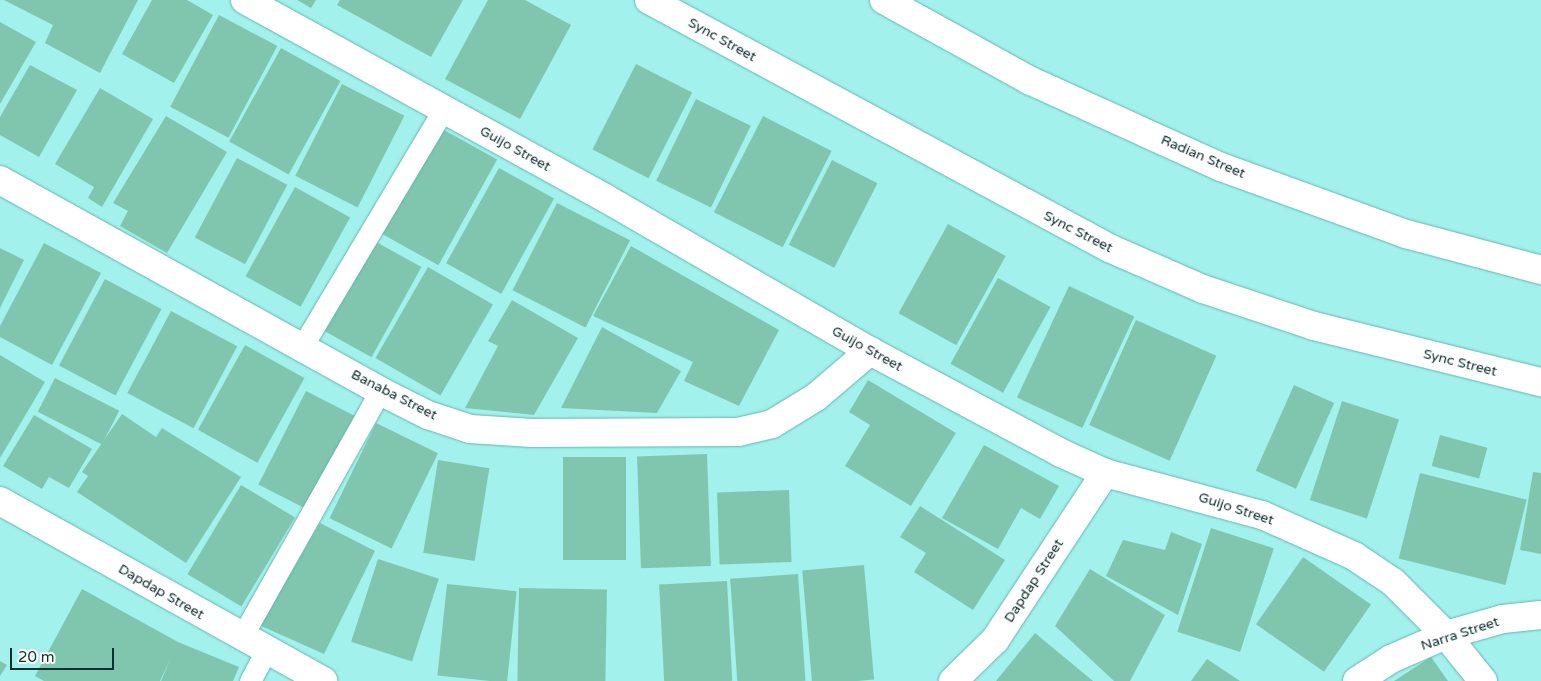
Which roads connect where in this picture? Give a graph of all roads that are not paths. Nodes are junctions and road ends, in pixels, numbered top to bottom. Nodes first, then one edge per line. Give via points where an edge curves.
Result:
1 (245, 0) edge
2 (649, 0) edge
3 (891, 2) edge
4 (443, 110) junction
5 (0, 180) edge
6 (1541, 270) edge
7 (303, 345) junction
8 (870, 351) junction
9 (1541, 382) edge
10 (380, 391) junction
11 (1105, 473) junction
12 (0, 501) edge
13 (1541, 615) edge
14 (1446, 635) junction
15 (242, 638) junction
16 (266, 651) junction
17 (250, 681) edge
18 (323, 681) edge
19 (953, 681) edge
20 (1356, 681) edge
21 (1483, 681) edge

1 - 4 street, Guijo Street
2 - 9 street, Sync Street via 1109,248 1202,289 1314,326
3 - 6 street, Radian Street via 1031,81 1221,167 1406,234
4 - 7 lane
4 - 8 street, Guijo Street
5 - 7 street, Banaba Street
7 - 10 street, Banaba Street
8 - 10 street, Banaba Street via 816,397 772,424 738,432 532,433 470,429 428,415
8 - 11 street, Guijo Street
10 - 15 lane
11 - 14 street, Guijo Street via 1253,512 1354,556 1393,582
11 - 19 street, Dapdap Street via 995,640
12 - 15 street, Dapdap Street
13 - 14 street, Narra Street via 1503,619
14 - 20 street, Narra Street via 1391,659
14 - 21 street, Guijo Street
15 - 16 street, Dapdap Street
16 - 17 lane
16 - 18 street, Dapdap Street

